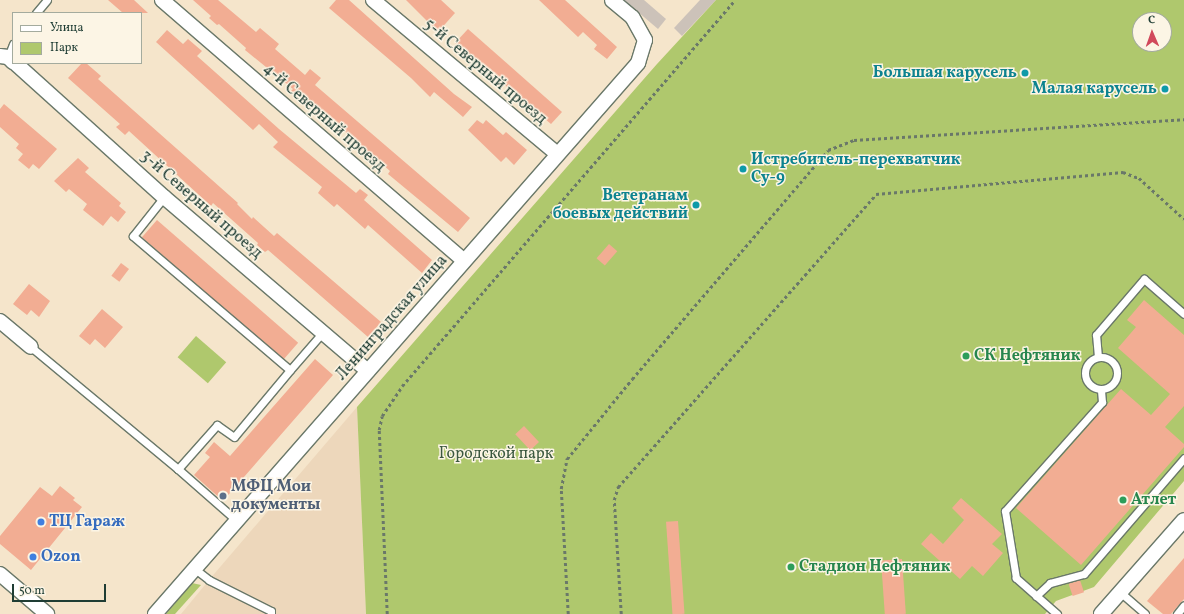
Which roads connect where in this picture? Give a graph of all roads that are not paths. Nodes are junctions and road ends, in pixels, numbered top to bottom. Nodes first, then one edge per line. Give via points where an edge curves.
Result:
1 (47, 0) edge
2 (162, 0) edge
3 (373, 0) edge
4 (612, 0) edge
5 (37, 12) edge
6 (12, 48) edge
7 (9, 59) edge
8 (15, 64) edge
9 (557, 154) junction
10 (164, 197) junction
11 (464, 261) junction
12 (1184, 314) edge
13 (0, 321) edge
14 (323, 332) junction
15 (31, 347) joint
16 (1098, 357) junction
17 (290, 370) junction
18 (368, 371) junction
19 (1101, 390) junction
20 (1184, 458) edge
21 (178, 469) junction
22 (1184, 520) edge
23 (237, 521) junction
24 (195, 569) junction
25 (0, 574) edge
26 (1120, 592) junction
27 (1036, 596) junction
28 (1184, 605) edge
29 (47, 614) edge
30 (155, 614) edge
31 (271, 614) edge
32 (1057, 614) edge
33 (1101, 614) edge
34 (1145, 614) edge
35 (1176, 614) edge

1 - 5 lane
2 - 11 street, 4-й Северный проезд
3 - 9 street, 5-й Северный проезд
4 - 9 street, Ленинградская улица via 632,17 645,40 638,63
6 - 7 lane
8 - 10 street, 3-й Северный проезд
9 - 11 street, Ленинградская улица
10 - 14 street, 3-й Северный проезд
10 - 17 lane via 133,236
11 - 18 street, Ленинградская улица
12 - 16 lane via 1144,279 1096,335
13 - 15 street
14 - 17 lane
14 - 18 street, 3-й Северный проезд
15 - 21 lane
16 - 19 lane via 1086,366 1085,377 1091,386
16 - 19 lane via 1109,358 1118,372 1112,386
17 - 21 lane via 234,436 217,425
18 - 23 street, Ленинградская улица
19 - 27 lane via 1102,402 1006,511 1016,578
20 - 27 lane via 1084,574 1050,583
21 - 23 lane
22 - 26 street
23 - 24 street, Ленинградская улица
24 - 30 street, Ленинградская улица
24 - 31 lane via 209,580
25 - 29 street
26 - 33 street
26 - 34 lane
27 - 32 lane
28 - 35 lane

